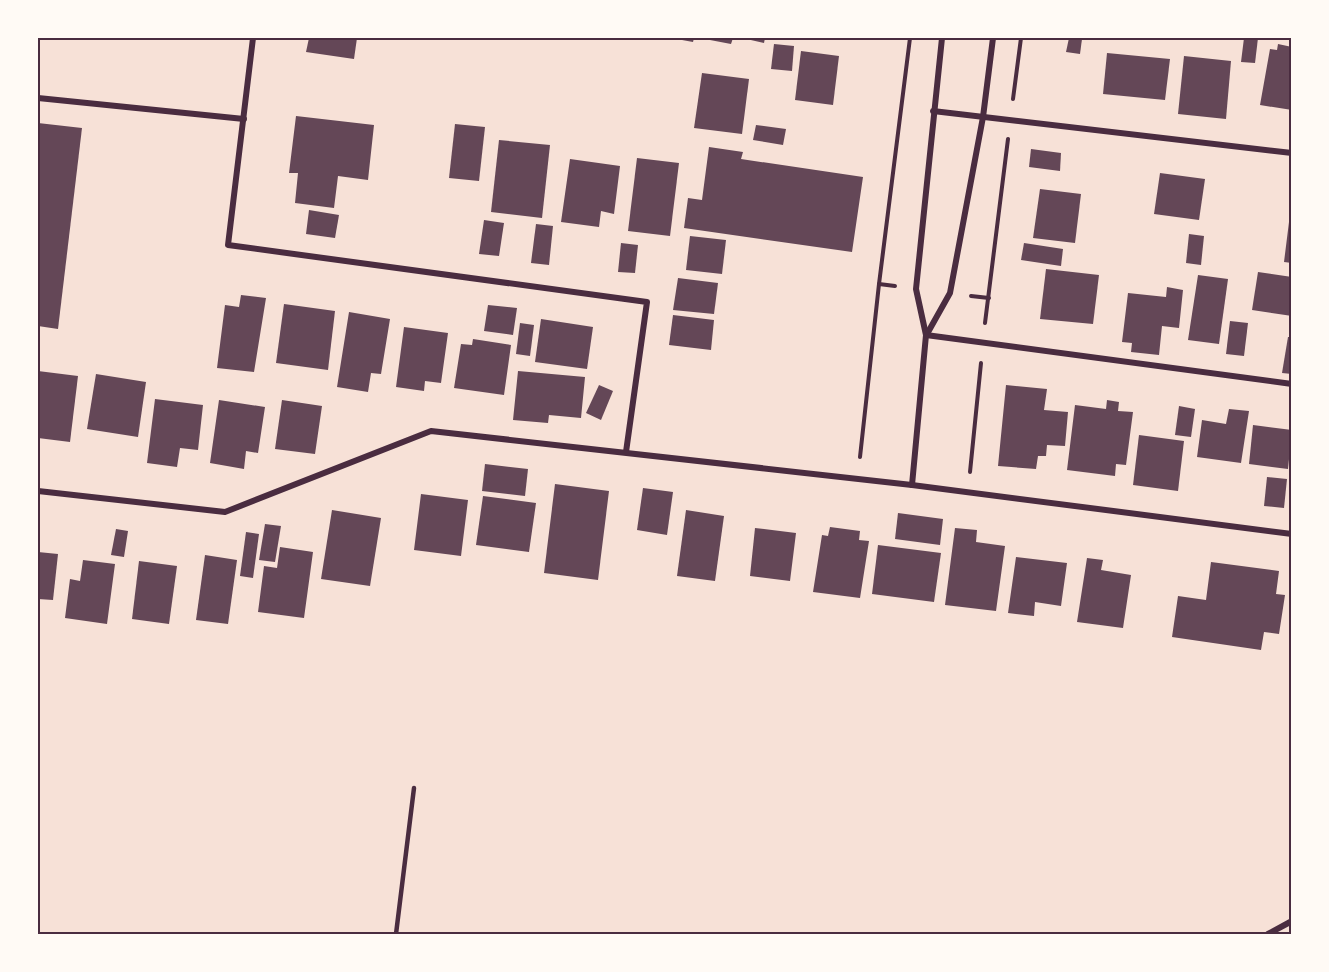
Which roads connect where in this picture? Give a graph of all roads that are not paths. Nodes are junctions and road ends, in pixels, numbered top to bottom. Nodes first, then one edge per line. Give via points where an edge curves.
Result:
1 (254, 38) edge
2 (942, 38) edge
3 (993, 38) edge
4 (38, 98) edge
5 (933, 111) junction
6 (983, 117) junction
7 (244, 119) junction
8 (1292, 153) edge
9 (926, 335) junction
10 (1292, 384) edge
11 (626, 452) junction
12 (912, 485) junction
13 (38, 491) edge
14 (1292, 534) edge
15 (414, 788) dead end
16 (1292, 921) edge
17 (396, 934) edge
18 (1272, 934) edge

1 - 7 street
2 - 5 street
3 - 6 street
4 - 7 street
5 - 6 street
5 - 9 street via 916,289
6 - 8 street
6 - 9 street via 950,293
7 - 11 street via 228,245 647,302
9 - 10 street
9 - 12 street
11 - 12 street
11 - 13 street via 431,431 225,513
12 - 14 street
15 - 17 lane
16 - 18 street

